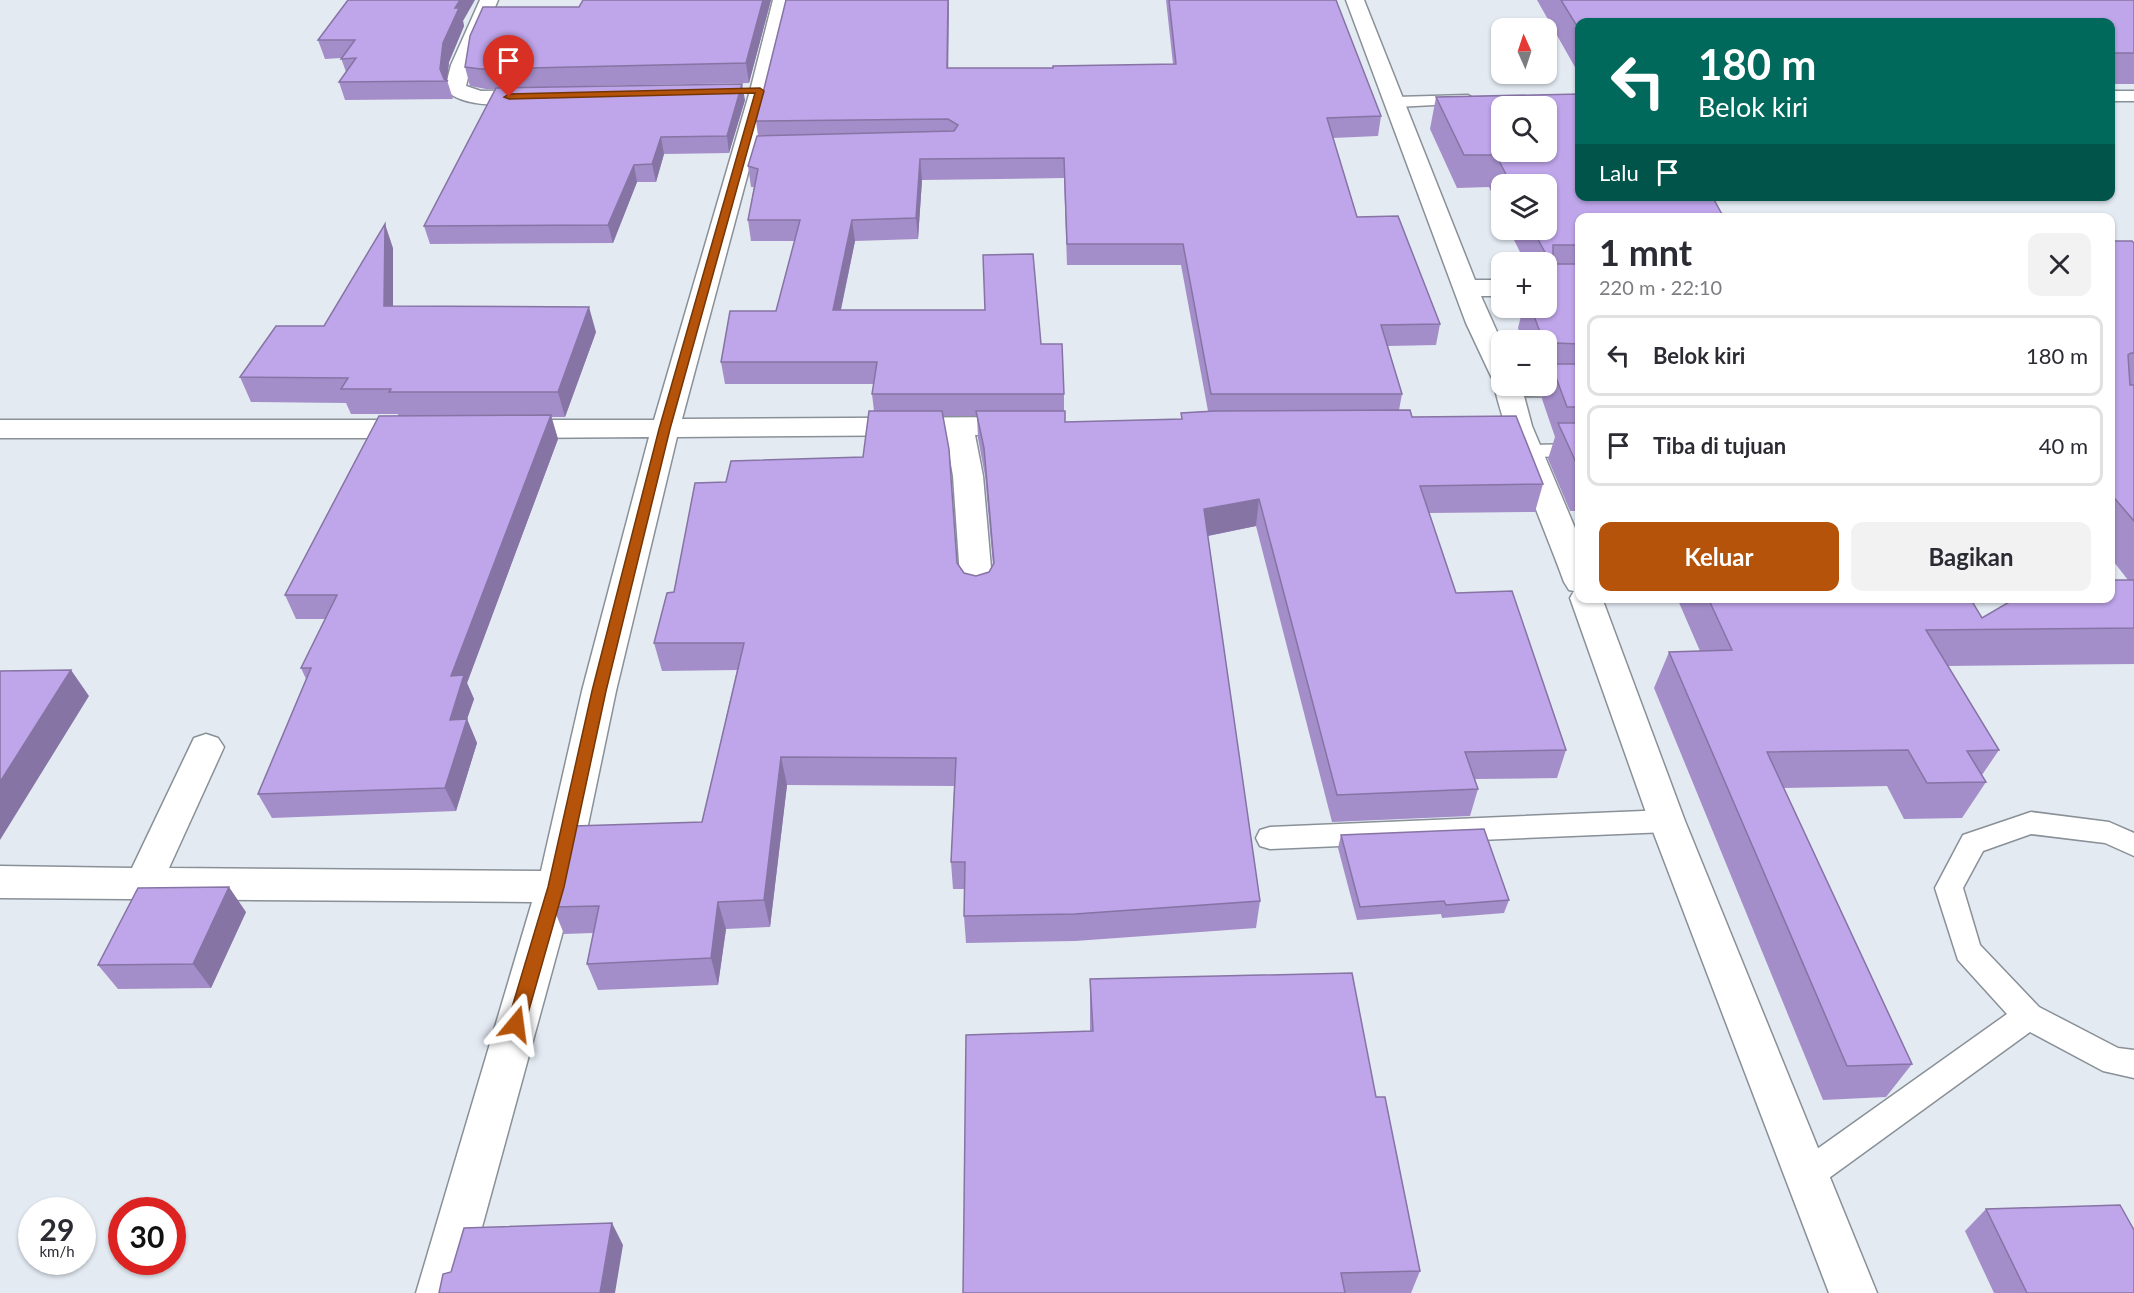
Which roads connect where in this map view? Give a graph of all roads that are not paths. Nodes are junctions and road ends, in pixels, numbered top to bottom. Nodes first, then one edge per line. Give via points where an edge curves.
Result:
1 (489, 0) edge
2 (782, 0) edge
3 (1355, 0) edge
4 (557, 96) edge
5 (2115, 96) edge
6 (2134, 96) edge
7 (1488, 100) edge
8 (1396, 102) junction
9 (1466, 288) junction
10 (1491, 288) edge
11 (1491, 347) edge
12 (1557, 387) edge
13 (1575, 389) edge
14 (1508, 396) edge
15 (1045, 426) edge
16 (959, 427) junction
17 (0, 429) edge
18 (439, 429) edge
19 (487, 429) edge
20 (665, 429) junction
21 (1514, 435) junction
22 (1575, 449) edge
23 (1575, 571) edge
24 (977, 591) edge
25 (1588, 603) edge
26 (206, 747) dead end
27 (1667, 821) junction
28 (1270, 838) dead end
29 (2134, 845) edge
30 (0, 882) edge
31 (144, 882) junction
32 (556, 887) junction
33 (2028, 1016) junction
34 (2134, 1064) edge
35 (1807, 1175) junction
36 (440, 1293) edge
37 (1853, 1293) edge

1 - 4 street via 460,65 455,88 470,96
2 - 20 street via 748,91 750,149
3 - 8 street
5 - 6 lane
7 - 8 lane
8 - 9 street
9 - 10 street
9 - 11 street
12 - 13 street
14 - 21 street
15 - 16 street
16 - 20 street
16 - 24 street via 968,476
17 - 18 street
19 - 20 street
20 - 32 street via 599,691
21 - 22 lane
21 - 23 street
25 - 27 street
26 - 31 street
27 - 28 lane
27 - 35 street
29 - 33 lane via 2109,833 2031,823 1973,843 1949,888 1968,951
30 - 31 street
31 - 32 street
32 - 36 street
33 - 34 lane via 2114,1061
33 - 35 lane
35 - 37 street

